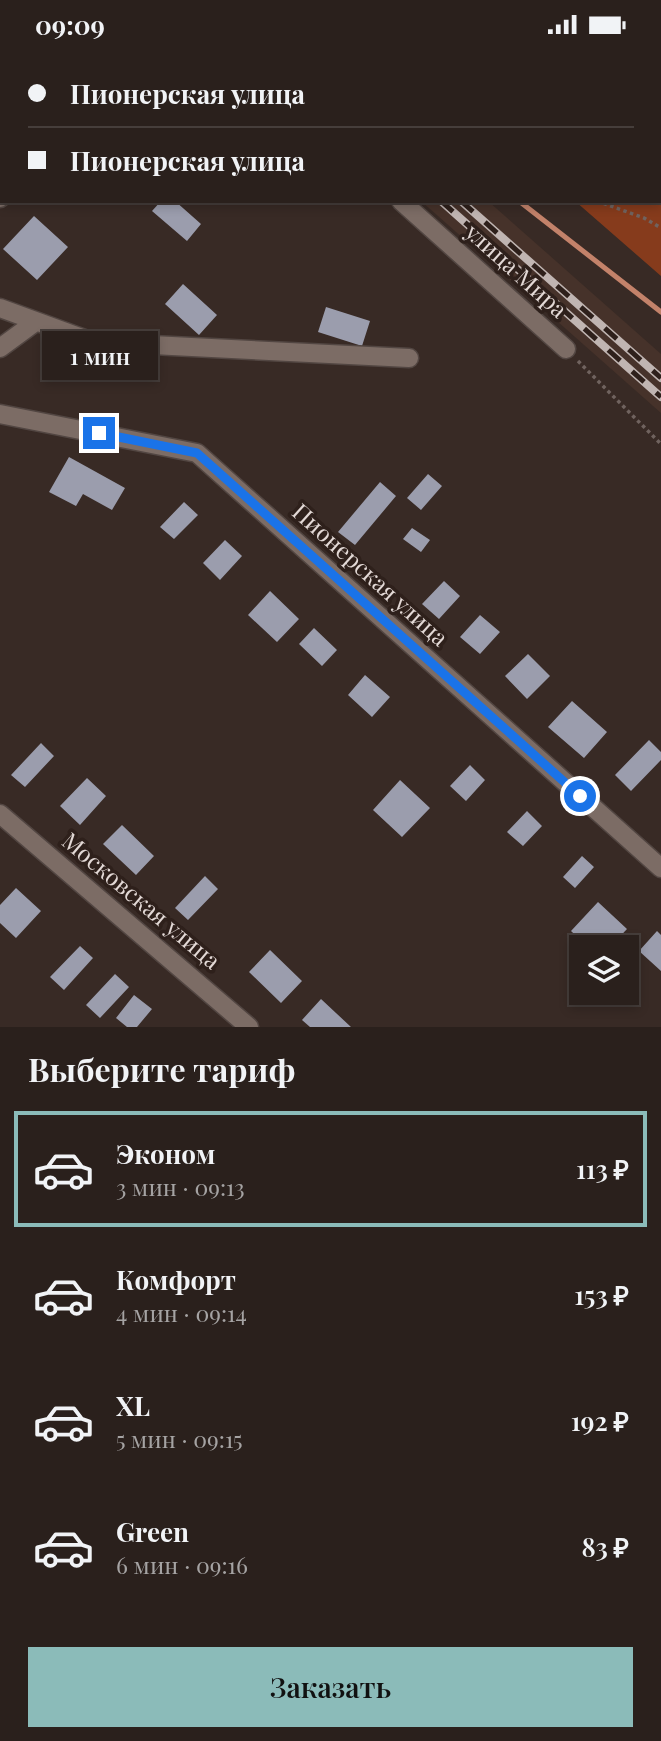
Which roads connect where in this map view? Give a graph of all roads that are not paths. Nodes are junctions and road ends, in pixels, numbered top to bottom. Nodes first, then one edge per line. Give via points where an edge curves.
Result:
1 (403, 203) edge
2 (0, 308) edge
3 (34, 323) junction
4 (0, 348) edge
5 (566, 349) road end
6 (409, 358) dead end
7 (0, 414) edge
8 (0, 814) edge
9 (661, 868) edge
10 (249, 1027) edge

1 - 5 street, улица Мира
2 - 3 street
3 - 4 street
3 - 6 street via 93,342
7 - 9 street, Пионерская улица via 197,453
8 - 10 street, Московская улица

